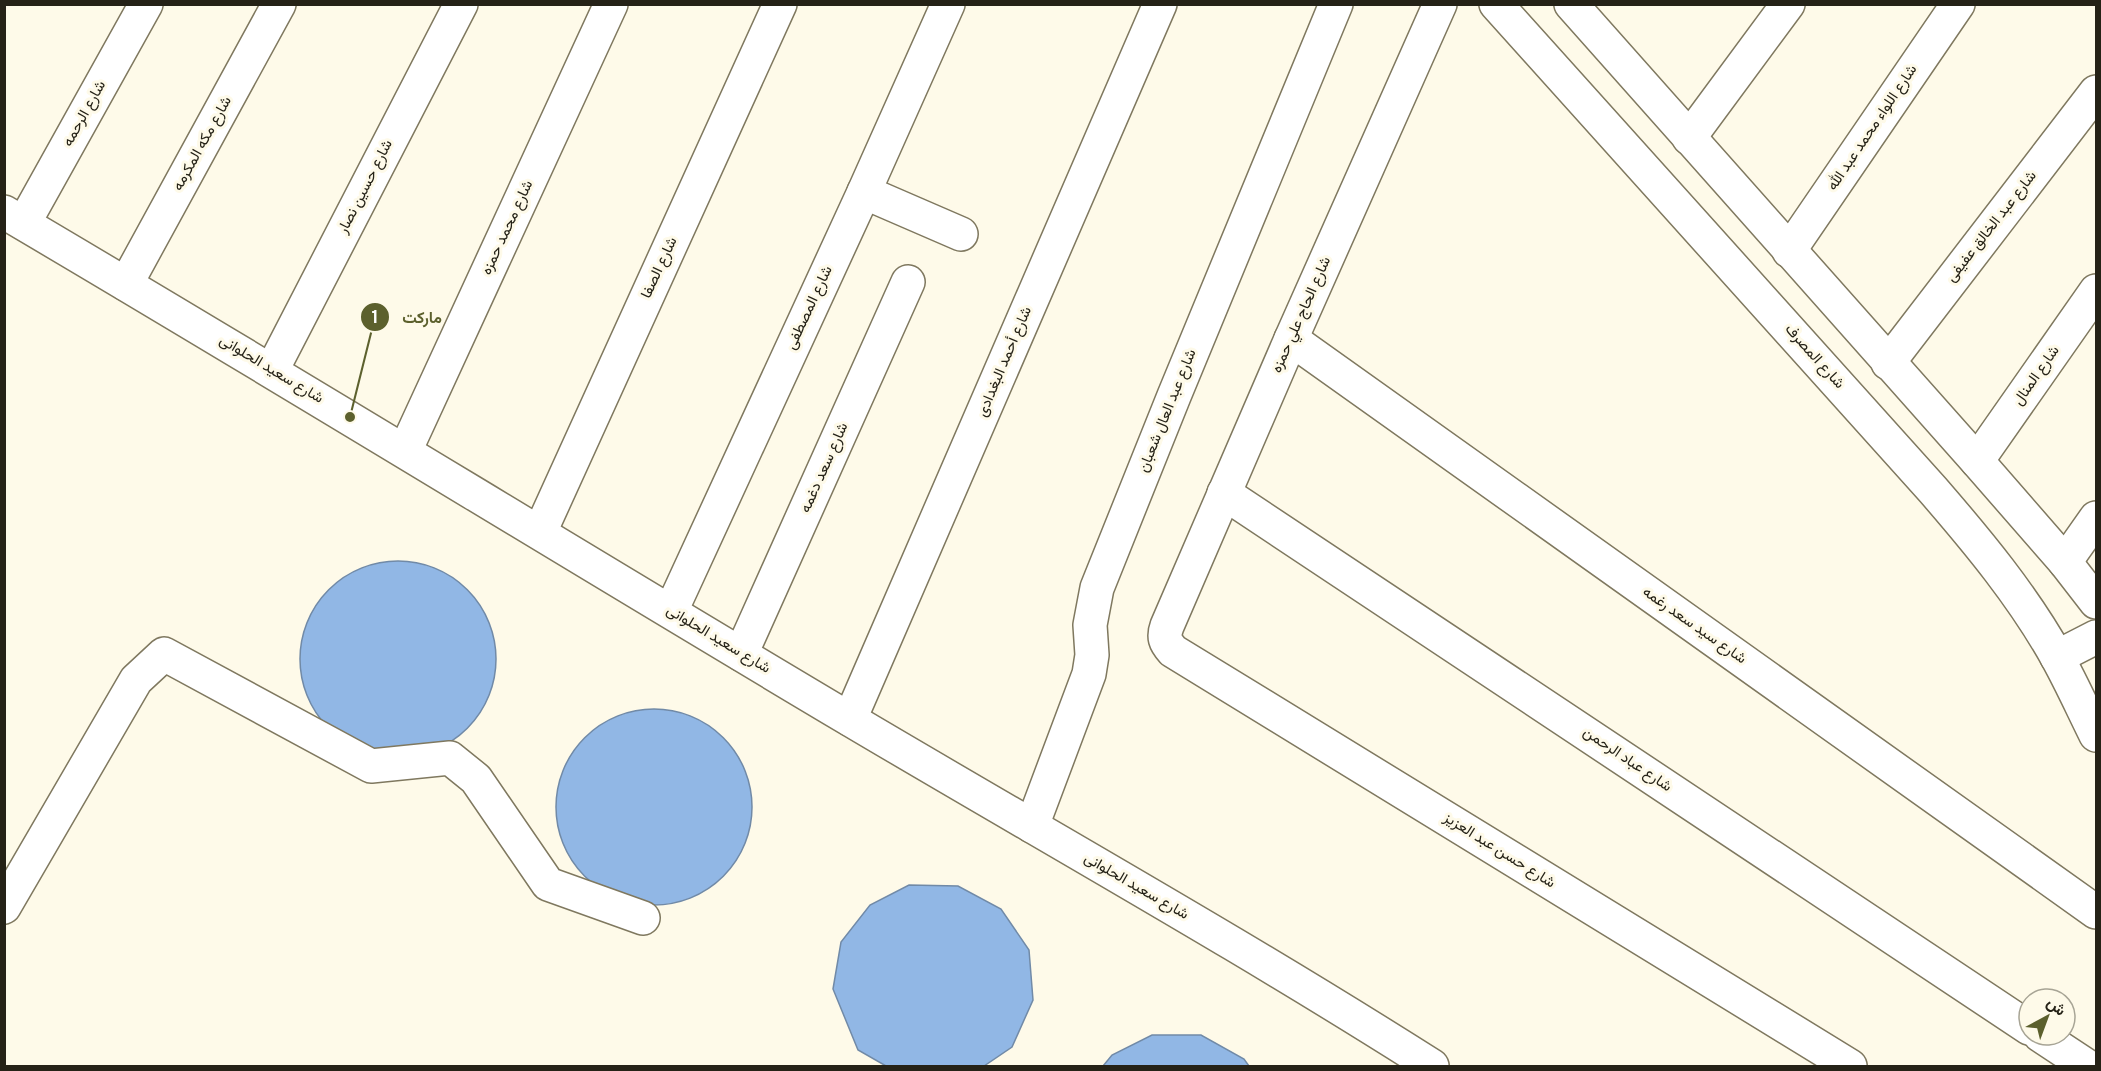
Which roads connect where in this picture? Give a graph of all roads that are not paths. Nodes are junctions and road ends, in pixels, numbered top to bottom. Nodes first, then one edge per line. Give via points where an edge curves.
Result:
1 (146, 4) edge
2 (279, 4) edge
3 (461, 4) edge
4 (611, 4) edge
5 (780, 4) edge
6 (948, 4) edge
7 (1160, 4) edge
8 (1336, 4) edge
9 (1440, 4) edge
10 (1496, 4) edge
11 (1788, 4) edge
12 (1958, 4) edge
13 (1582, 9) edge
14 (2097, 92) edge
15 (1689, 138) junction
16 (864, 192) junction
17 (14, 218) edge
18 (961, 234) dead end
19 (1789, 252) junction
20 (908, 282) dead end
21 (126, 284) junction
22 (2097, 291) edge
23 (1291, 339) junction
24 (1888, 363) junction
25 (272, 370) junction
26 (405, 451) junction
27 (1977, 461) junction
28 (1224, 493) junction
29 (2097, 518) edge
30 (540, 532) junction
31 (2065, 562) junction
32 (2097, 602) edge
33 (671, 611) junction
34 (1167, 626) joint
35 (2097, 637) edge
36 (741, 654) junction
37 (2057, 657) junction
38 (850, 719) junction
39 (2097, 735) edge
40 (1032, 826) junction
41 (4, 907) edge
42 (2097, 912) edge
43 (643, 918) dead end
44 (2017, 1020) edge
45 (2058, 1047) edge
46 (1432, 1066) edge
47 (1850, 1066) edge
48 (2087, 1066) edge

1 - 17 street, شارع الرحمه
2 - 21 street, شارع مكه المكرمه
3 - 25 street, شارع حسين نصار
4 - 26 street, شارع محمد حمزه
5 - 30 street, شارع الصفا
6 - 16 street, شارع المصطفى
7 - 38 street, شارع أحمد البغدادى
8 - 40 street, شارع عبد العال شعبان via 1097,588 1090,625 1089,674
9 - 23 street, شارع الحاج علي حمزه
10 - 37 street, شارع المصرف via 1933,490 1999,570
11 - 15 street
12 - 19 street, شارع اللواء محمد عبد الله
13 - 15 street
14 - 24 street, شارع عبد الخالق عفيفى
15 - 19 street
16 - 18 street
16 - 33 street, شارع المصطفى
17 - 21 street, شارع سعيد الحلوانى
19 - 24 street
20 - 36 street, شارع سعد دغمه
21 - 25 street, شارع سعيد الحلوانى
22 - 27 street, شارع المنال
23 - 28 street, شارع الحاج علي حمزه
23 - 42 street, شارع سيد سعد رغمه
24 - 27 street
25 - 26 street, شارع سعيد الحلوانى
26 - 30 street, شارع سعيد الحلوانى
27 - 31 street
28 - 34 street, شارع الحاج علي حمزه
28 - 44 street, شارع عباد الرحمن
29 - 31 street
30 - 33 street, شارع سعيد الحلوانى
31 - 32 street
33 - 36 street, شارع سعيد الحلوانى
34 - 47 street, شارع حسن عبد العزيز via 1166,643 1173,651
35 - 37 street
36 - 38 street, شارع سعيد الحلوانى
37 - 39 street, شارع المصرف
38 - 40 street, شارع سعيد الحلوانى
40 - 46 street, شارع سعيد الحلوانى
41 - 43 street via 136,680 164,654 371,766 450,758 476,779 548,884
45 - 48 street

